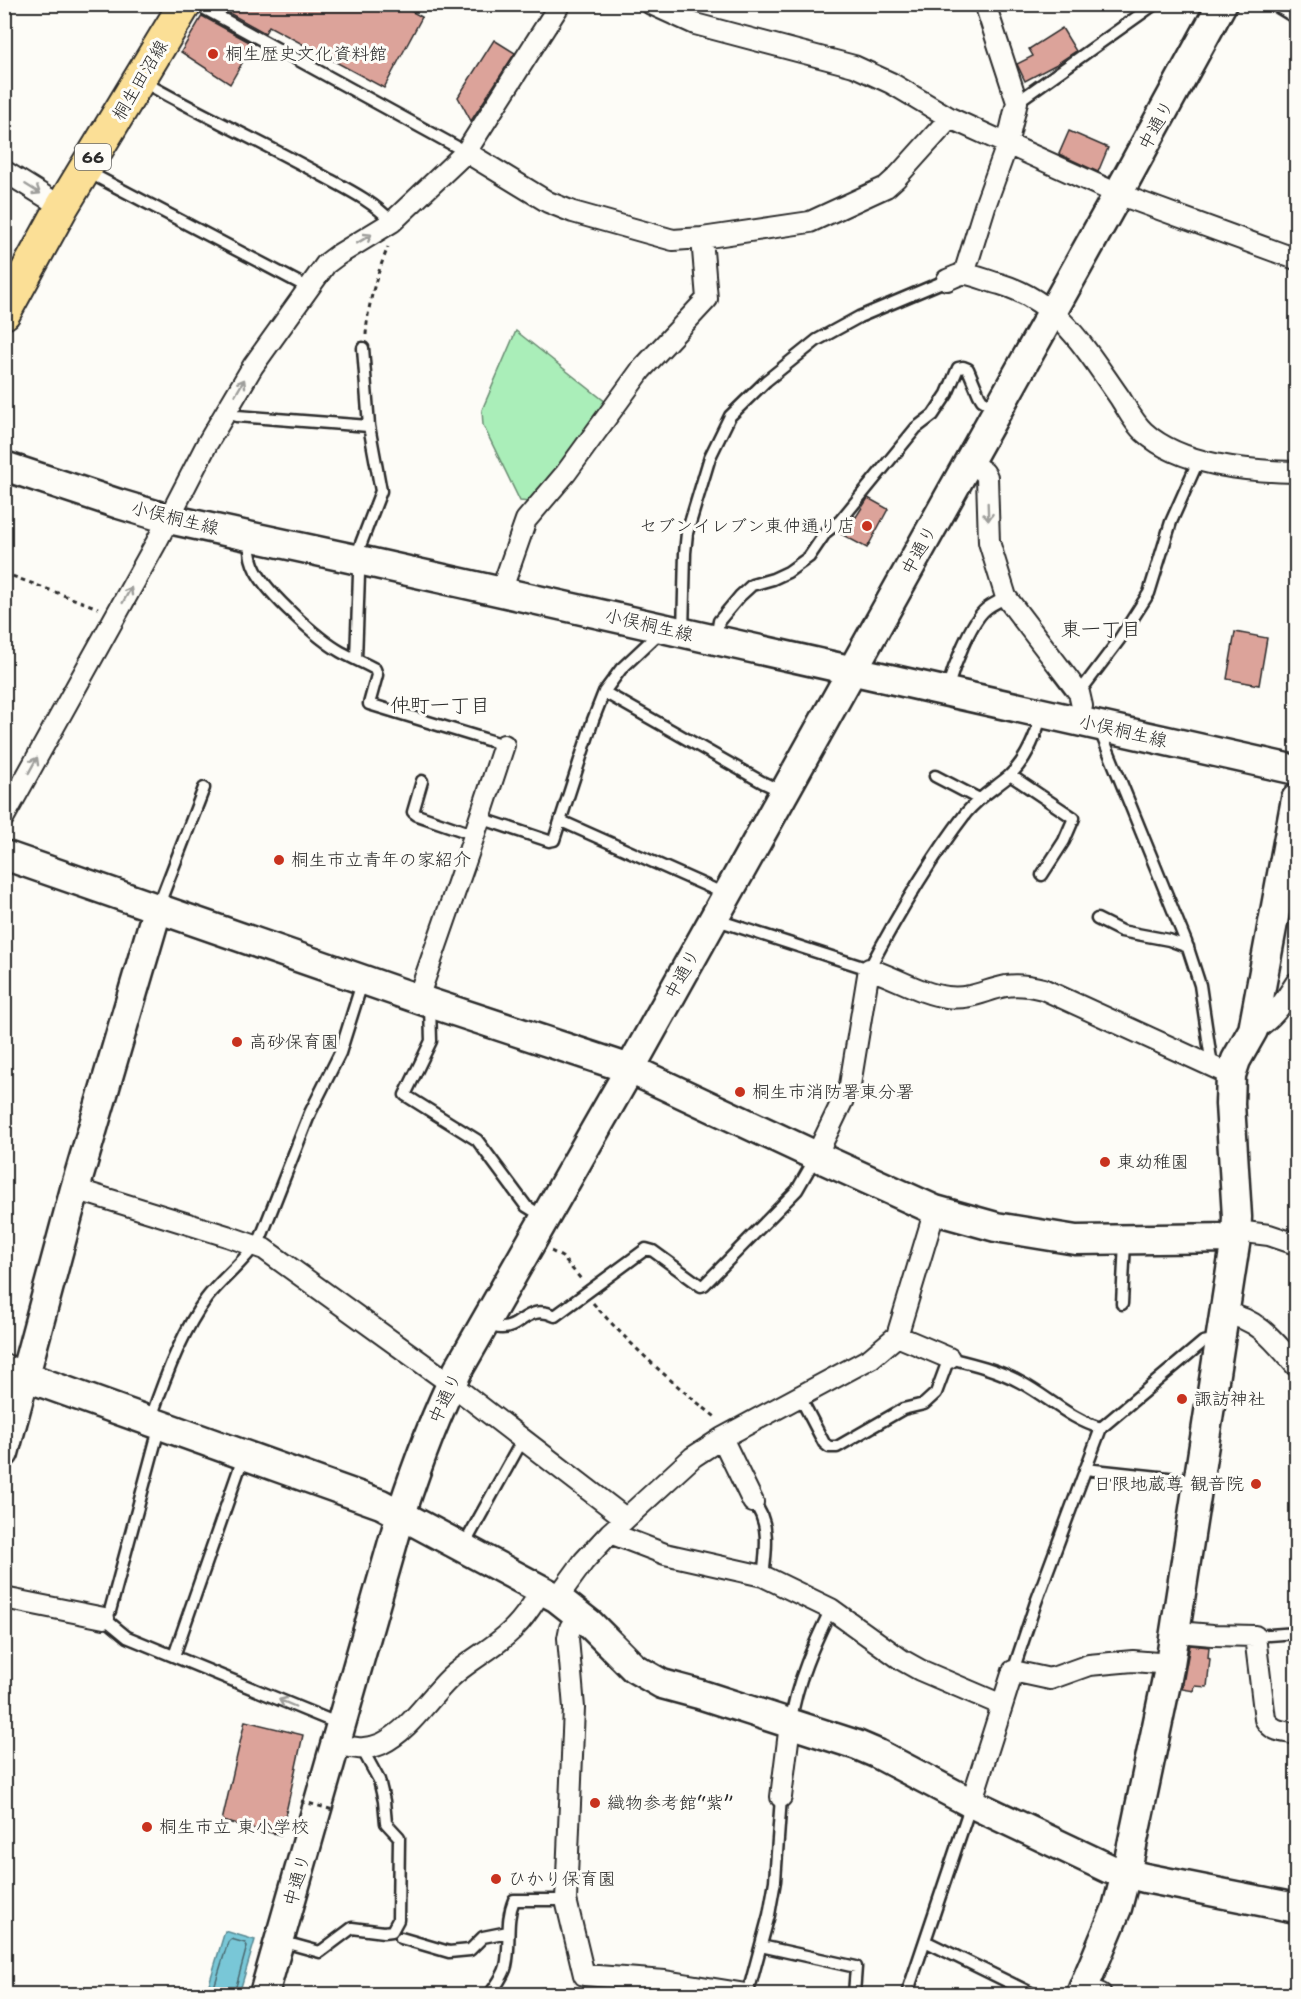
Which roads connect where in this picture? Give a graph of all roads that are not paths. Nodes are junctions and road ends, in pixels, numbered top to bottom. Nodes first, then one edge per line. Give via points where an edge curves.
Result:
1 (185, 4) edge
2 (196, 4) edge
3 (560, 4) edge
4 (651, 4) edge
5 (985, 4) edge
6 (1155, 4) edge
7 (1221, 4) edge
8 (1273, 4) edge
9 (1296, 18) edge
10 (140, 80) junction
11 (1017, 102) junction
12 (950, 118) junction
13 (1007, 145) junction
14 (466, 152) junction
15 (85, 170) junction
16 (4, 171) edge
17 (1118, 194) junction
18 (62, 207) junction
19 (392, 222) junction
20 (702, 238) junction
21 (1296, 259) edge
22 (955, 277) junction
23 (309, 288) junction
24 (1052, 311) junction
25 (4, 312) edge
26 (363, 348) road end
27 (997, 409) junction
28 (226, 413) junction
29 (369, 426) junction
30 (1199, 459) junction
31 (969, 462) junction
32 (4, 466) edge
33 (1296, 472) edge
34 (169, 519) junction
35 (251, 536) junction
36 (359, 560) junction
37 (503, 592) junction
38 (1006, 597) junction
39 (671, 630) junction
40 (716, 640) junction
41 (356, 659) junction
42 (852, 671) junction
43 (946, 691) junction
44 (604, 692) junction
45 (1042, 713) junction
46 (1087, 713) junction
47 (504, 745) joint
48 (1296, 770) edge
49 (1010, 775) junction
50 (935, 776) dead end
51 (423, 781) dead end
52 (204, 788) dead end
53 (784, 792) junction
54 (979, 799) junction
55 (1296, 799) edge
56 (7, 805) edge
57 (561, 821) junction
58 (478, 827) junction
59 (4, 855) edge
60 (1042, 875) dead end
61 (158, 907) junction
62 (720, 907) junction
63 (1097, 919) dead end
64 (1188, 947) junction
65 (869, 969) junction
66 (364, 979) junction
67 (1296, 983) edge
68 (424, 1000) junction
69 (1253, 1030) junction
70 (630, 1069) junction
71 (1222, 1071) junction
72 (816, 1156) junction
73 (75, 1190) junction
74 (935, 1210) junction
75 (539, 1229) junction
76 (1236, 1235) junction
77 (1126, 1240) junction
78 (1296, 1244) edge
79 (256, 1245) junction
80 (1122, 1304) dead end
81 (486, 1322) junction
82 (1223, 1327) junction
83 (897, 1336) junction
84 (949, 1358) junction
85 (1296, 1366) edge
86 (15, 1372) edge
87 (451, 1384) junction
88 (800, 1397) junction
89 (155, 1423) junction
90 (1101, 1428) junction
91 (726, 1436) junction
92 (523, 1439) junction
93 (4, 1453) edge
94 (244, 1454) junction
95 (1085, 1469) junction
96 (1200, 1482) junction
97 (753, 1502) joint
98 (401, 1514) junction
99 (626, 1518) junction
100 (610, 1533) junction
101 (463, 1548) junction
102 (763, 1576) junction
103 (4, 1598) edge
104 (559, 1601) junction
105 (831, 1609) junction
106 (104, 1618) junction
107 (1177, 1632) junction
108 (1296, 1633) edge
109 (1255, 1636) junction
110 (174, 1656) junction
111 (1170, 1664) junction
112 (1013, 1671) junction
113 (1002, 1706) junction
114 (790, 1724) junction
115 (1296, 1734) edge
116 (347, 1739) junction
117 (781, 1797) joint
118 (971, 1803) junction
119 (1126, 1874) junction
120 (567, 1900) junction
121 (1296, 1908) edge
122 (508, 1932) junction
123 (402, 1938) dead end
124 (280, 1941) junction
125 (925, 1941) junction
126 (761, 1946) junction
127 (1089, 1992) edge
128 (746, 1994) edge
129 (264, 1995) edge
130 (490, 1995) edge
131 (854, 1995) edge
132 (907, 1995) edge
133 (1033, 1995) edge

1 - 10 main road, 桐生田沼線 / 66
2 - 14 lane
3 - 14 street
4 - 12 street via 695,24 854,66
5 - 11 street
6 - 11 lane
7 - 17 street, 中通り
8 - 9 lane
10 - 15 main road, 桐生田沼線 / 66
10 - 19 lane via 321,175 384,213
11 - 13 street
12 - 13 street
12 - 20 street via 886,187 810,222
13 - 17 street
13 - 22 street
14 - 19 street
14 - 20 street via 548,202 573,212 673,240
15 - 18 main road, 桐生田沼線 / 66
15 - 23 lane
16 -> 18 street
17 - 21 street
17 - 24 street, 中通り
18 - 25 main road, 桐生田沼線 / 66
23 -> 19 street via 332,259
20 - 37 street via 707,298 641,370 566,473 526,520
22 - 24 street via 1010,287
22 - 39 lane via 859,317 817,340 730,416 710,457 687,533
28 -> 23 street via 253,366
24 - 27 street, 中通り
24 - 30 street via 1087,350 1143,431 1167,448
26 - 29 lane
27 - 31 street, 中通り
27 - 40 lane via 982,400 968,369 958,368 933,415 916,428 809,557 774,579 752,585 719,621
28 - 29 lane
28 - 34 street
29 - 36 lane via 381,491 360,546
30 - 33 street via 1255,471
30 - 46 lane via 1171,522 1149,593 1119,640
31 -> 38 street via 987,477 989,542
31 - 42 street, 中通り
32 - 34 street, 小俣桐生線
34 - 35 street, 小俣桐生線
56 -> 34 street
35 - 36 street, 小俣桐生線
35 - 41 lane via 250,554 265,586 315,632
36 - 37 street, 小俣桐生線
36 - 41 lane
37 - 39 street, 小俣桐生線
38 - 43 lane via 979,617
38 - 46 street
39 - 40 street, 小俣桐生線
39 - 44 lane via 655,637 614,676
40 - 42 street, 小俣桐生線
41 - 47 lane via 375,669 377,675 369,704
42 - 43 street, 小俣桐生線
42 - 53 street, 中通り
43 - 45 street, 小俣桐生線
44 - 53 lane
44 - 57 lane
45 - 46 street, 小俣桐生線
45 - 49 lane via 1026,754
46 - 48 street, 小俣桐生線
46 - 64 lane via 1103,738
47 - 58 street
49 - 54 lane
49 - 60 lane via 1074,818
50 - 54 lane
51 - 58 lane via 413,812
52 - 61 lane
53 - 62 street, 中通り
54 - 65 lane via 922,879
55 - 69 street
57 - 58 lane via 554,840 549,841
57 - 62 lane
58 - 68 street
59 - 61 street
61 - 66 street
61 - 73 street
62 - 65 lane
62 - 70 street, 中通り
63 - 64 lane via 1121,931
64 - 71 lane
65 - 71 street via 947,998 981,995 1006,986 1043,989
65 - 72 street via 850,1085
66 - 68 street
66 - 79 lane via 340,1053 310,1113
67 - 69 street via 1274,1015
68 - 70 street
68 - 75 lane via 431,1041 405,1095 477,1140
69 - 71 street via 1236,1060
70 - 72 street
70 - 75 street, 中通り
71 - 76 street via 1230,1104
72 - 74 street
72 - 81 lane via 797,1190 704,1285 646,1249 555,1316 532,1313 500,1329
73 - 79 street
73 - 86 street
74 - 77 street via 996,1227 1076,1240
74 - 83 street
75 - 81 street, 中通り
76 - 77 street
76 - 78 street via 1269,1235
76 - 82 street
77 - 80 lane
79 - 87 street
79 - 89 lane via 199,1310 173,1362
81 - 87 street, 中通り
82 - 85 street via 1242,1317 1264,1330
82 - 90 lane
82 - 96 street
83 - 84 street
83 - 88 street via 871,1358
84 - 88 lane via 936,1393 924,1404 903,1409 837,1447 824,1443
84 - 90 lane via 1008,1376 1081,1421
86 - 89 street
86 - 93 street
87 - 92 street
87 - 98 street, 中通り
88 - 91 street
89 - 94 street
89 - 106 lane via 110,1611
90 - 95 lane
91 - 97 street
91 - 99 street via 693,1456
92 - 99 street
92 - 101 lane
94 - 98 street
94 - 110 lane
95 - 96 lane
95 - 112 lane
96 - 107 street
97 - 102 lane via 765,1529
98 - 101 street
98 - 116 street, 中通り
99 - 100 street
100 - 102 street via 665,1554
100 - 104 street via 584,1561
101 - 104 street
102 - 105 street
103 - 106 street
104 - 114 street via 634,1668 662,1684
104 - 116 street via 514,1628 457,1672 397,1734 382,1743
104 - 120 street via 570,1628 574,1708
105 - 113 street via 902,1660
105 - 114 lane via 804,1673
106 - 110 lane via 127,1637
107 - 109 street
107 - 111 street
108 - 109 lane
109 - 115 street via 1265,1719 1275,1730
116 -> 110 lane
111 - 112 street via 1133,1661 1089,1665 1050,1678
111 - 119 street
112 - 113 street
113 - 118 street
114 - 117 street
114 - 118 street via 878,1754
116 - 124 street, 中通り
116 - 124 lane via 379,1780 386,1823 399,1837 398,1920 392,1931 352,1928 320,1952
117 - 126 lane via 775,1881
118 - 119 street
118 - 125 lane
119 - 121 street
119 - 127 street
120 - 122 lane via 514,1900
120 - 128 street via 584,1975
122 - 123 lane via 483,1937 470,1950 449,1952
122 - 130 lane via 507,1964
124 - 129 street, 中通り
125 - 132 lane
125 - 133 lane
126 - 128 lane
126 - 131 lane via 856,1967

